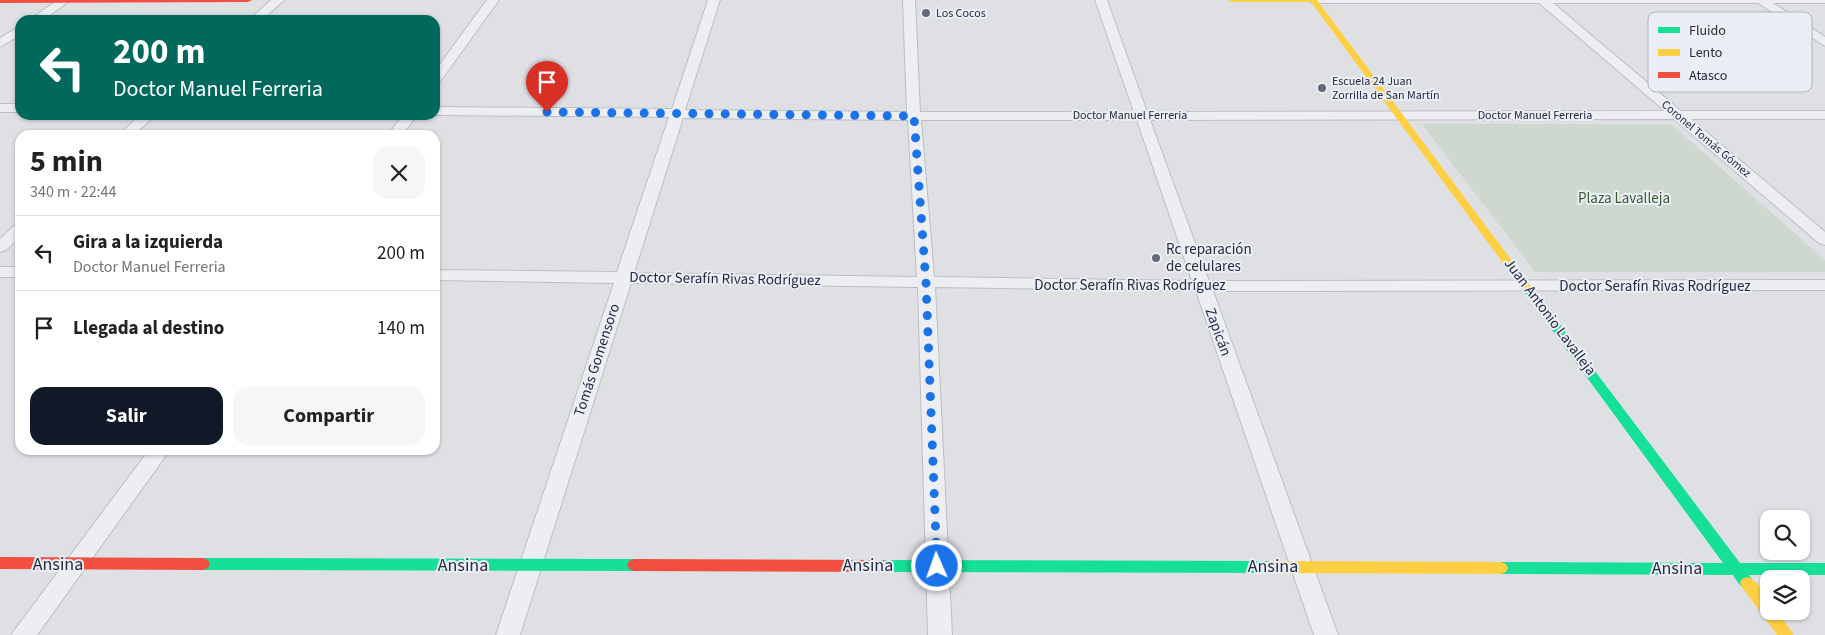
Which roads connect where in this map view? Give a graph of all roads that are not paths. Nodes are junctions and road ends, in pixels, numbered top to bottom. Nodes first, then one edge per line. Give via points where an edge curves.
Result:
1 (64, 0) edge
2 (248, 0) edge
3 (278, 0) edge
4 (493, 0) edge
5 (714, 0) edge
6 (909, 0) edge
7 (1100, 0) edge
8 (1232, 0) edge
9 (1313, 0) edge
10 (1542, 0) edge
11 (1760, 0) edge
12 (1825, 0) edge
13 (0, 1) edge
14 (1779, 12) edge
15 (42, 15) edge
16 (261, 15) edge
17 (15, 33) edge
18 (1812, 34) edge
19 (1825, 42) edge
20 (0, 43) edge
21 (440, 73) edge
22 (1648, 90) edge
23 (1651, 92) edge
24 (0, 108) edge
25 (15, 108) edge
26 (440, 111) edge
27 (677, 113) junction
28 (1142, 115) junction
29 (1678, 115) junction
30 (1825, 115) edge
31 (914, 116) junction
32 (1400, 116) junction
33 (142, 120) edge
34 (132, 130) edge
35 (15, 234) edge
36 (1825, 240) edge
37 (0, 247) edge
38 (0, 272) edge
39 (15, 272) edge
40 (440, 275) edge
41 (623, 277) junction
42 (926, 283) junction
43 (1825, 285) edge
44 (1201, 286) junction
45 (1527, 286) junction
46 (156, 455) edge
47 (0, 564) edge
48 (76, 564) junction
49 (532, 565) junction
50 (937, 566) junction
51 (1301, 566) junction
52 (1736, 568) junction
53 (1825, 569) edge
54 (23, 635) edge
55 (508, 635) edge
56 (940, 635) edge
57 (1326, 635) edge
58 (1786, 635) edge

1 - 2 street
1 - 13 street
1 - 15 street
3 - 16 street
4 - 21 street
5 - 27 street, Tomás Gomensoro
6 - 31 street
7 - 28 street, Zapicán
8 - 9 street
9 - 10 street
9 - 32 street, Juan Antonio Lavalleja
10 - 11 street
10 - 22 street, Coronel Tomás Gómez
11 - 12 street
11 - 14 street
17 - 20 street
18 - 19 street
23 - 29 street, Coronel Tomás Gómez
24 - 25 street
26 - 27 street, Doctor Manuel Ferreria
27 - 31 street, Doctor Manuel Ferreria
27 - 41 street, Tomás Gomensoro
28 - 31 street, Doctor Manuel Ferreria
28 - 32 street, Doctor Manuel Ferreria
28 - 44 street, Zapicán
29 - 30 street, Doctor Manuel Ferreria
29 - 32 street, Doctor Manuel Ferreria
29 - 36 street, Coronel Tomás Gómez
31 - 42 street
32 - 45 street, Juan Antonio Lavalleja
33 - 34 street
35 - 37 street
38 - 39 street
40 - 41 street, Doctor Serafín Rivas Rodríguez
41 - 42 street, Doctor Serafín Rivas Rodríguez
41 - 49 street, Tomás Gomensoro
42 - 44 street, Doctor Serafín Rivas Rodríguez
42 - 50 street
43 - 45 street, Doctor Serafín Rivas Rodríguez
44 - 45 street, Doctor Serafín Rivas Rodríguez
44 - 51 street, Zapicán
45 - 52 street, Juan Antonio Lavalleja
46 - 48 street
47 - 48 street, Ansina
48 - 49 street, Ansina
48 - 54 street
49 - 50 street, Ansina
49 - 55 street, Tomás Gomensoro
50 - 51 street, Ansina
50 - 56 street
51 - 52 street, Ansina
51 - 57 street, Zapicán
52 - 53 street, Ansina
52 - 58 street, Juan Antonio Lavalleja

